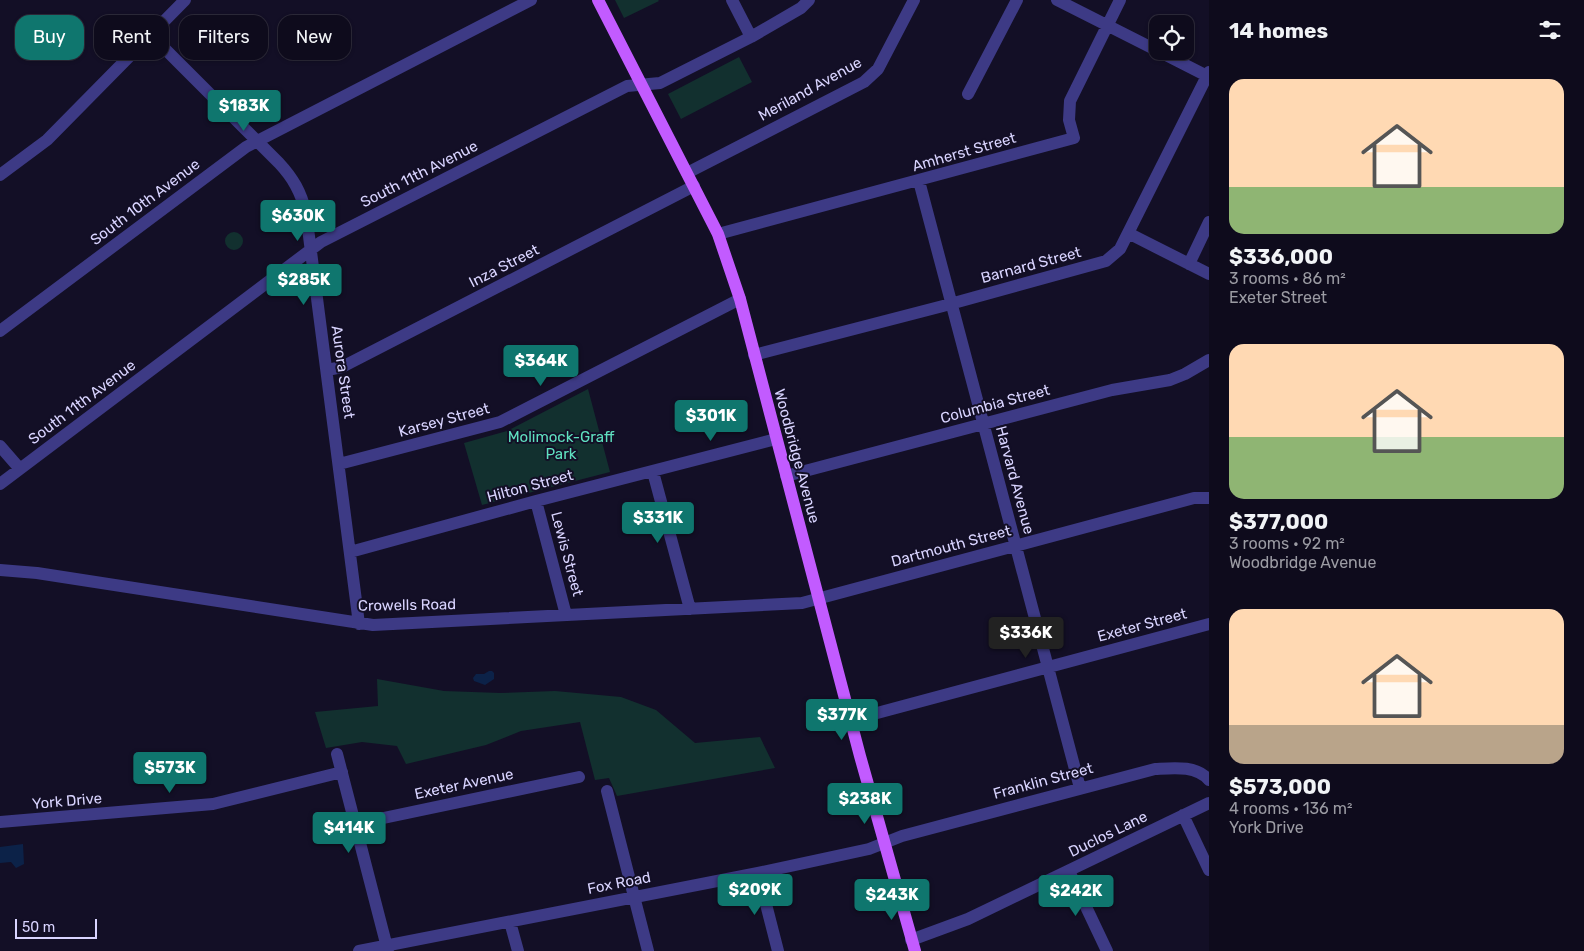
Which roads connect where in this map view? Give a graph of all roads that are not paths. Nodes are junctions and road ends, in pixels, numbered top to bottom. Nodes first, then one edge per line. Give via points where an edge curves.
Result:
1 (184, 0) edge
2 (531, 0) edge
3 (598, 0) edge
4 (732, 0) edge
5 (809, 0) edge
6 (914, 0) edge
7 (1017, 0) edge
8 (1057, 0) edge
9 (1120, 0) edge
10 (169, 16) edge
11 (1107, 25) junction
12 (751, 37) junction
13 (1149, 46) edge
14 (169, 53) edge
15 (126, 60) edge
16 (1177, 60) edge
17 (1208, 75) edge
18 (642, 84) junction
19 (968, 94) dead end
20 (257, 142) junction
21 (687, 172) junction
22 (0, 175) edge
23 (919, 181) junction
24 (694, 186) junction
25 (1209, 222) edge
26 (1128, 233) junction
27 (718, 234) junction
28 (310, 250) junction
29 (1189, 264) junction
30 (1209, 274) edge
31 (740, 299) junction
32 (951, 304) junction
33 (0, 331) edge
34 (754, 356) junction
35 (1209, 360) edge
36 (327, 370) junction
37 (983, 424) junction
38 (776, 439) junction
39 (0, 446) edge
40 (339, 464) junction
41 (20, 470) junction
42 (653, 472) junction
43 (786, 476) junction
44 (0, 484) edge
45 (1209, 498) edge
46 (536, 501) junction
47 (1016, 545) junction
48 (350, 552) junction
49 (0, 570) edge
50 (818, 599) junction
51 (690, 609) junction
52 (566, 615) junction
53 (359, 624) junction
54 (1209, 624) edge
55 (1047, 667) junction
56 (850, 720) junction
57 (337, 754) dead end
58 (342, 772) junction
59 (579, 777) dead end
60 (1209, 780) edge
61 (1080, 788) junction
62 (607, 791) dead end
63 (1209, 802) edge
64 (1183, 815) junction
65 (0, 822) edge
66 (355, 824) junction
67 (884, 843) junction
68 (1209, 870) edge
69 (1069, 871) junction
70 (758, 873) junction
71 (634, 897) junction
72 (510, 922) junction
73 (912, 947) edge
74 (388, 948) edge
75 (360, 951) edge
76 (518, 951) edge
77 (648, 951) edge
78 (778, 951) edge
79 (1107, 951) edge

1 - 10 street
2 - 20 street, South 10th Avenue
3 - 18 main road, Woodbridge Avenue
4 - 12 street
5 - 12 street, South 11th Avenue
6 - 21 street, Meriland Avenue via 878,70 864,82
7 - 19 street
8 - 11 street
9 - 11 street, Amherst Street
11 - 13 street
11 - 23 street, Amherst Street via 1070,101 1069,120 1074,138
12 - 18 street, South 11th Avenue via 660,83
14 - 20 street, Aurora Street
15 - 22 street via 47,140
16 - 17 street
17 - 26 street, Barnard Street
18 - 21 main road, Woodbridge Avenue
18 - 28 street, South 11th Avenue via 627,86
20 - 28 street, Aurora Street via 297,186 306,213
20 - 33 street, South 10th Avenue
21 - 24 main road, Woodbridge Avenue
23 - 27 street, Amherst Street
23 - 32 street, Harvard Avenue
24 - 27 main road, Woodbridge Avenue
24 - 36 street, Inza Street via 342,367
25 - 29 street
26 - 29 street
26 - 32 street, Barnard Street via 1120,249 1106,261
27 - 31 main road, Woodbridge Avenue
28 - 36 street, Aurora Street
28 - 41 street, South 11th Avenue
29 - 30 street
31 - 34 main road, Woodbridge Avenue
31 - 40 street, Karsey Street via 500,422
32 - 34 street, Barnard Street
32 - 37 street, Harvard Avenue
34 - 38 main road, Woodbridge Avenue
35 - 37 street, Columbia Street via 1170,380 1112,390
36 - 40 street, Aurora Street
37 - 43 street, Columbia Street
37 - 47 street, Harvard Avenue
38 - 42 street, Hilton Street
38 - 43 main road, Woodbridge Avenue
39 - 41 street
40 - 48 street, Aurora Street
41 - 44 street, South 11th Avenue
42 - 46 street, Hilton Street
42 - 51 street
43 - 50 main road, Woodbridge Avenue
45 - 47 street, Dartmouth Street via 1194,498
46 - 48 street, Hilton Street
46 - 52 street, Lewis Street
47 - 50 street, Dartmouth Street
47 - 55 street, Harvard Avenue
48 - 53 street, Aurora Street
49 - 53 street, Crowells Road via 37,573
50 - 51 street, Crowells Road via 802,603
50 - 56 main road, Woodbridge Avenue
51 - 52 street, Crowells Road
52 - 53 street, Crowells Road via 372,626
54 - 55 street, Exeter Street
55 - 56 street, Exeter Street
55 - 61 street, Harvard Avenue
56 - 67 main road, Woodbridge Avenue
57 - 58 street
58 - 65 street, York Drive via 213,804
58 - 66 street
59 - 66 street, Exeter Avenue
60 - 61 street, Franklin Street via 1194,771 1166,768
61 - 67 street, Franklin Street
62 - 71 street
63 - 64 street, Duclos Lane
64 - 68 street
64 - 69 street, Duclos Lane
66 - 74 street
67 - 70 street, Fox Road
67 - 73 main road, Woodbridge Avenue
69 - 73 street, Duclos Lane
69 - 79 street
70 - 71 street, Fox Road
70 - 78 street
71 - 72 street, Fox Road
71 - 77 street
72 - 74 street, Fox Road
72 - 76 street
74 - 75 street, Fox Road

